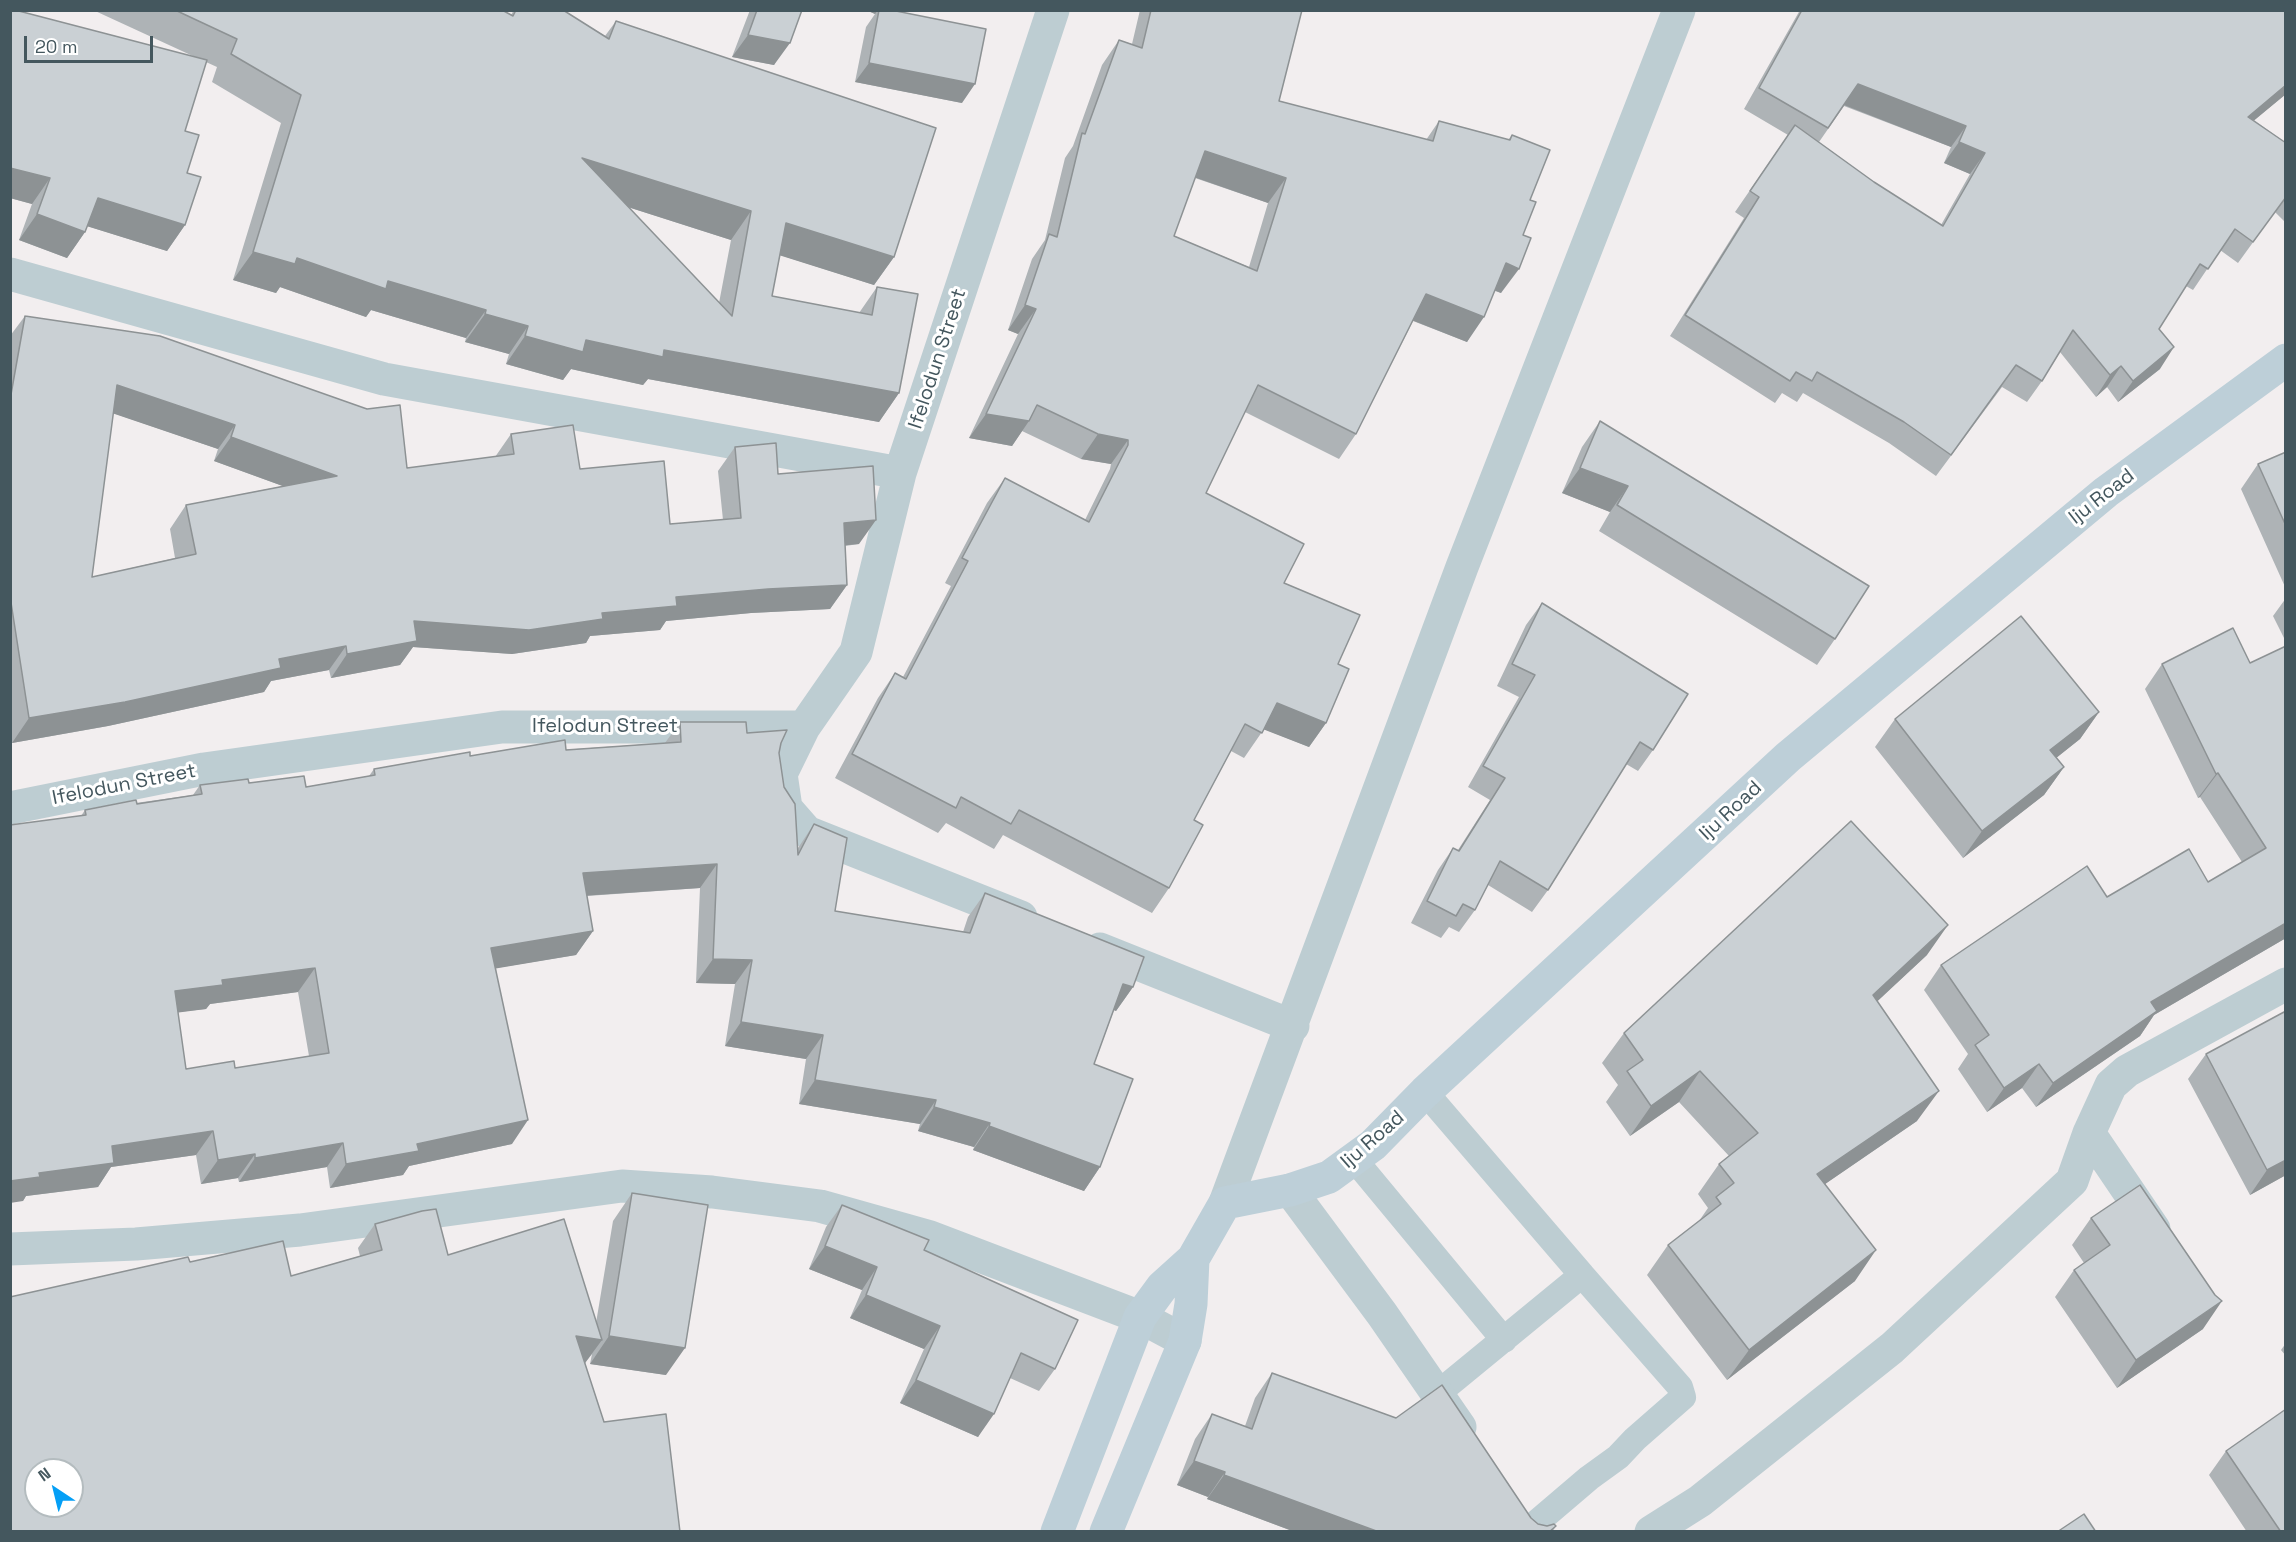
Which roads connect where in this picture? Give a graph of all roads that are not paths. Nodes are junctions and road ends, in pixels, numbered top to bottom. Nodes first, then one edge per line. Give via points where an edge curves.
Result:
1 (1053, 10) edge
2 (1679, 10) edge
3 (10, 274) edge
4 (2286, 360) edge
5 (900, 473) junction
6 (804, 727) junction
7 (10, 808) edge
8 (2286, 984) edge
9 (1293, 1026) junction
10 (1425, 1092) junction
11 (2089, 1133) junction
12 (1354, 1159) junction
13 (1290, 1190) junction
14 (1225, 1203) junction
15 (10, 1249) edge
16 (2172, 1255) edge
17 (1193, 1259) junction
18 (1582, 1275) junction
19 (1140, 1317) junction
20 (1504, 1340) junction
21 (1185, 1341) junction
22 (1437, 1394) junction
23 (1476, 1452) edge
24 (1509, 1501) edge
25 (1528, 1531) edge
26 (1057, 1532) edge
27 (1106, 1532) edge
28 (1651, 1532) edge

1 - 5 street, Ifelodun Street
2 - 9 street via 1467,556
3 - 5 street via 384,379
4 - 10 main road, Iju Road via 2106,492 1788,758
5 - 6 street, Ifelodun Street via 856,652
6 - 7 street, Ifelodun Street via 502,727 204,769
6 - 9 street via 782,774 786,808 807,832
8 - 11 street via 2127,1071 2112,1085
9 - 14 street
10 - 12 main road, Iju Road
10 - 18 lane
11 - 16 street
11 - 28 street via 2072,1181 1892,1347 1700,1501
12 - 13 main road, Iju Road via 1329,1177
12 - 20 lane
13 - 14 main road, Iju Road
13 - 22 street
14 - 17 main road
15 - 19 street via 136,1244 300,1230 622,1186 712,1192 820,1206 930,1237
17 - 19 main road via 1162,1287
17 - 21 main road
18 - 20 lane
18 - 25 lane via 1680,1387 1683,1397
19 - 21 street
19 - 26 main road
20 - 22 lane
21 - 27 main road
22 - 23 street
24 - 25 street

